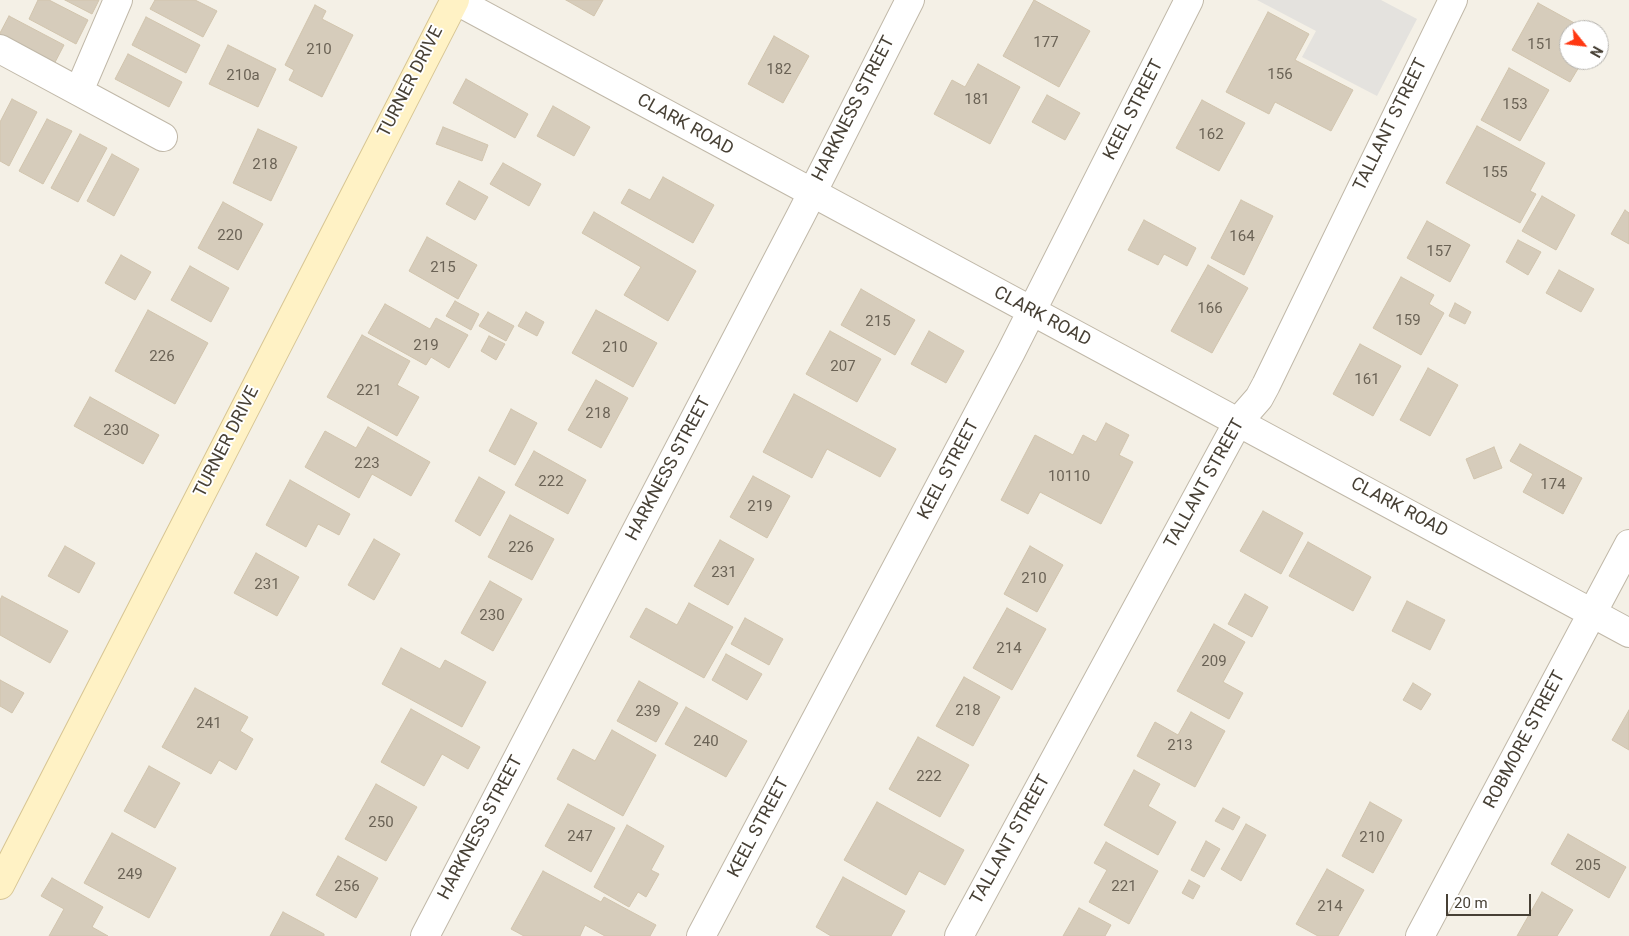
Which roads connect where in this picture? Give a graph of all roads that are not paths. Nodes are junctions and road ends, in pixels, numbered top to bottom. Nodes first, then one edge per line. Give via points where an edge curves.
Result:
1 (118, 0) edge
2 (455, 0) edge
3 (910, 0) edge
4 (1189, 0) edge
5 (1453, 0) edge
6 (0, 49) edge
7 (79, 91) junction
8 (163, 137) dead end
9 (811, 194) junction
10 (1032, 312) junction
11 (1238, 422) junction
12 (1629, 544) edge
13 (1592, 614) junction
14 (1629, 633) edge
15 (0, 885) edge
16 (425, 936) edge
17 (701, 936) edge
18 (959, 936) edge
19 (1420, 936) edge

1 - 7 street
2 - 9 street, CLARK ROAD
2 - 15 street, TURNER DRIVE
3 - 9 street, HARKNESS STREET
4 - 10 street, KEEL STREET
5 - 11 street, TALLANT STREET via 1266,385
6 - 7 street
7 - 8 street
9 - 10 street, CLARK ROAD
9 - 16 street, HARKNESS STREET
10 - 11 street, CLARK ROAD
10 - 17 street, KEEL STREET
11 - 13 street, CLARK ROAD
11 - 18 street, TALLANT STREET
12 - 13 street, ROBMORE STREET
13 - 14 street, CLARK ROAD
13 - 19 street, ROBMORE STREET

